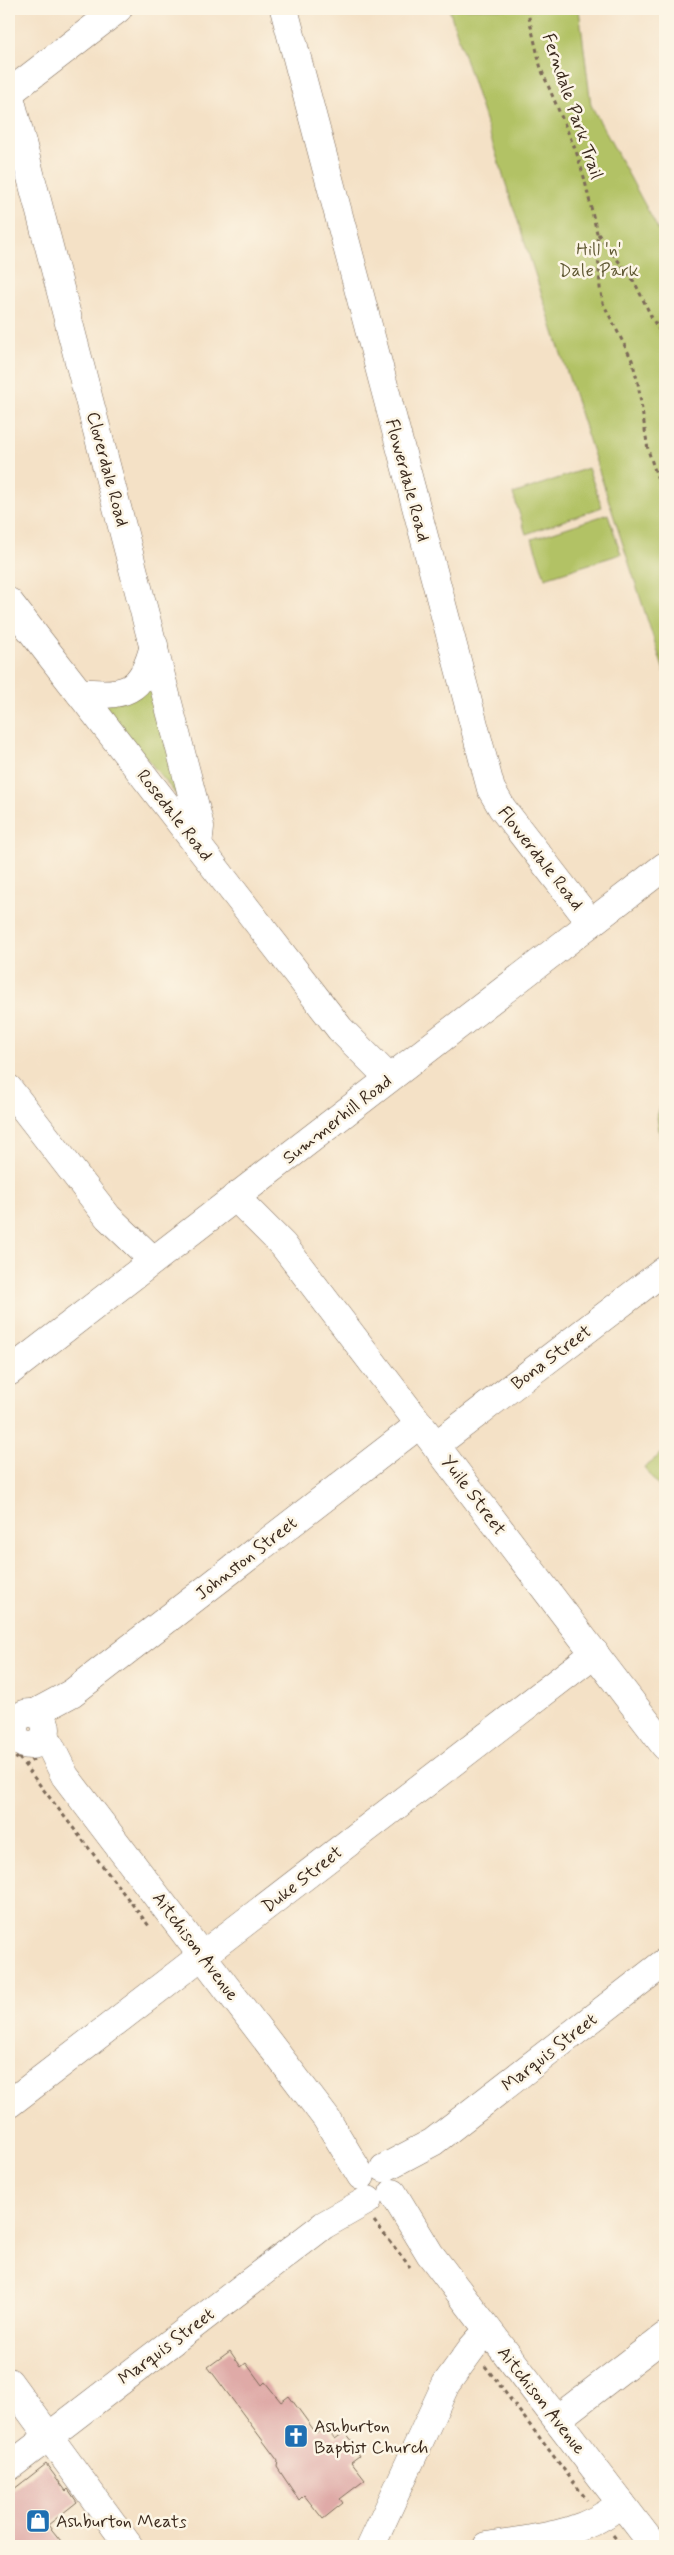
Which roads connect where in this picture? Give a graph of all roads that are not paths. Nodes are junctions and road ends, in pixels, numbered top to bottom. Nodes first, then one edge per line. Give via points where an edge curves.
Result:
1 (118, 9) edge
2 (284, 9) edge
3 (9, 93) edge
4 (9, 602) edge
5 (154, 645) junction
6 (79, 692) junction
7 (198, 846) junction
8 (665, 866) edge
9 (591, 923) junction
10 (382, 1084) junction
11 (9, 1089) edge
12 (243, 1191) junction
13 (146, 1266) junction
14 (665, 1270) edge
15 (9, 1372) edge
16 (420, 1424) junction
17 (436, 1445) junction
18 (595, 1653) junction
19 (20, 1733) edge
20 (665, 1746) edge
21 (202, 1955) junction
22 (665, 1962) edge
23 (9, 2104) edge
24 (376, 2188) junction
25 (478, 2331) junction
26 (665, 2336) edge
27 (9, 2382) edge
28 (446, 2384) junction
29 (557, 2420) junction
30 (48, 2437) junction
31 (9, 2467) edge
32 (618, 2524) edge
33 (128, 2546) edge
34 (371, 2546) edge
35 (487, 2546) edge
36 (654, 2546) edge

1 - 3 street
2 - 9 street, Flowerdale Road via 488,779 502,808
3 - 5 street, Cloverdale Road
4 - 6 street, Rosedale Road
5 - 6 street via 149,666 126,691 115,695
5 - 7 street, Cloverdale Road via 200,827
6 - 7 street, Rosedale Road
7 - 10 street, Rosedale Road
8 - 9 street, Summerhill Road
9 - 10 street, Summerhill Road
10 - 12 street, Summerhill Road
11 - 13 street
12 - 13 street, Summerhill Road
12 - 16 street, Yuile Street
13 - 15 street, Summerhill Road
14 - 17 street, Bona Street
16 - 17 street, Yuile Street
16 - 19 street, Johnston Street
17 - 18 street, Yuile Street
18 - 20 street, Yuile Street
18 - 21 street, Duke Street
19 - 21 street, Aitchison Avenue via 65,1776
21 - 23 street, Duke Street
21 - 24 street, Aitchison Avenue
22 - 24 street, Marquis Street
24 - 25 street, Aitchison Avenue via 422,2263
24 - 30 street, Marquis Street
25 - 28 street
25 - 28 street via 455,2356
25 - 29 street, Aitchison Avenue
26 - 29 street
27 - 30 street
28 - 34 street
29 - 32 street, Aitchison Avenue
30 - 31 street, Marquis Street
30 - 33 street
32 - 35 street
32 - 36 street, Aitchison Avenue

